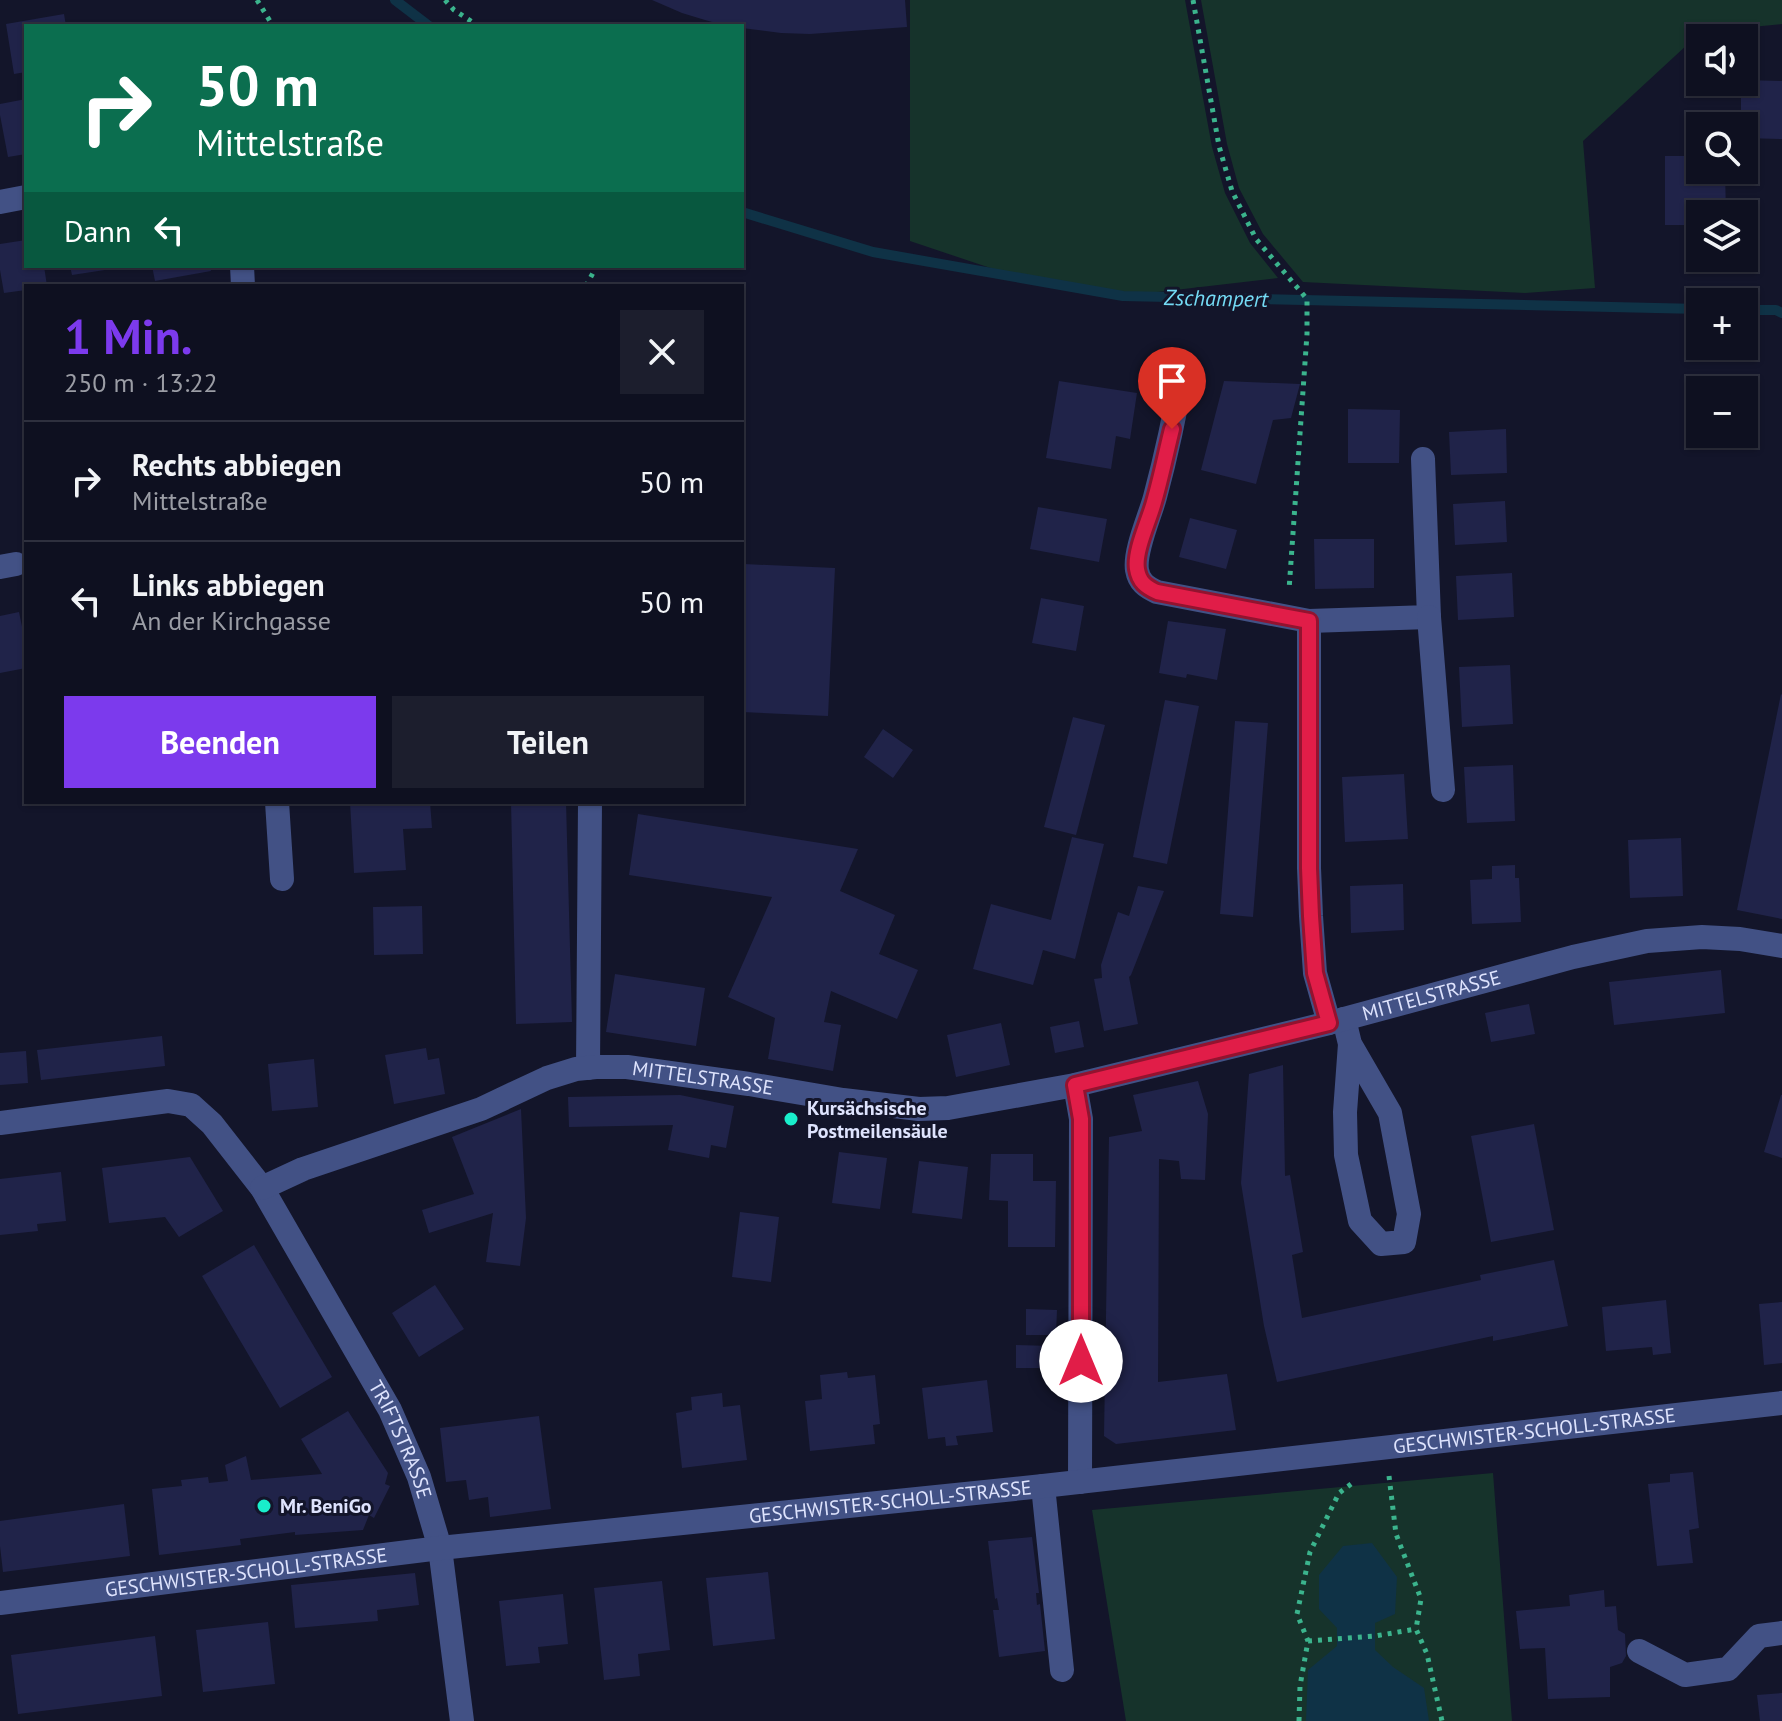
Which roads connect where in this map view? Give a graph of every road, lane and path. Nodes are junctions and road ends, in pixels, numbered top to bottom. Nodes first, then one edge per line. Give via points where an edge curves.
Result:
1 (257, 0) edge
2 (445, 0) edge
3 (1193, 0) edge
4 (272, 24) edge
5 (475, 24) edge
6 (24, 197) edge
7 (0, 202) edge
8 (1182, 373) dead end
9 (1423, 459) dead end
10 (1429, 617) junction
11 (1298, 619) junction
12 (1443, 790) dead end
13 (277, 804) edge
14 (590, 804) edge
15 (282, 879) dead end
16 (1782, 946) edge
17 (1336, 1021) junction
18 (1350, 1044) junction
19 (588, 1068) junction
20 (1075, 1085) junction
21 (0, 1123) edge
22 (262, 1188) junction
23 (1782, 1403) edge
24 (1388, 1452) junction
25 (1080, 1482) junction
26 (1043, 1486) junction
27 (440, 1548) junction
28 (0, 1603) edge
29 (1416, 1629) junction
30 (1782, 1633) edge
31 (1308, 1641) junction
32 (1639, 1651) dead end
33 (1062, 1670) dead end
34 (462, 1721) edge
35 (1299, 1721) edge
36 (1442, 1721) edge

1 - 4 path
2 - 5 path
3 - 11 path via 1232,191 1256,239 1307,299
6 - 7 street
8 - 11 street via 1137,558 1139,578 1157,592
9 - 10 street
10 - 11 street
10 - 12 street
11 - 17 street via 1315,973
13 - 15 street
14 - 19 street
16 - 17 street, MITTELSTRASSE via 1702,937 1647,941
17 - 18 street
17 - 20 street, MITTELSTRASSE
18 - 18 street via 1346,1155 1360,1221 1381,1244 1404,1242 1409,1214 1390,1113
19 - 20 street, MITTELSTRASSE via 646,1069 919,1109
19 - 22 street, MITTELSTRASSE via 547,1078 481,1109
20 - 25 street via 1081,1119
21 - 22 street via 168,1101 191,1105
22 - 27 street, TRIFTSTRASSE via 390,1410 419,1477
23 - 24 street, GESCHWISTER-SCHOLL-STRASSE
24 - 25 street, GESCHWISTER-SCHOLL-STRASSE
24 - 29 path via 1396,1534 1421,1599
24 - 31 path via 1339,1493 1310,1552 1297,1614
25 - 26 street, GESCHWISTER-SCHOLL-STRASSE
26 - 27 street, GESCHWISTER-SCHOLL-STRASSE
26 - 33 street
27 - 28 street, GESCHWISTER-SCHOLL-STRASSE
27 - 34 street, TRIFTSTRASSE
29 - 31 path
29 - 36 path
30 - 32 street via 1759,1636 1728,1669 1685,1675
31 - 35 path

